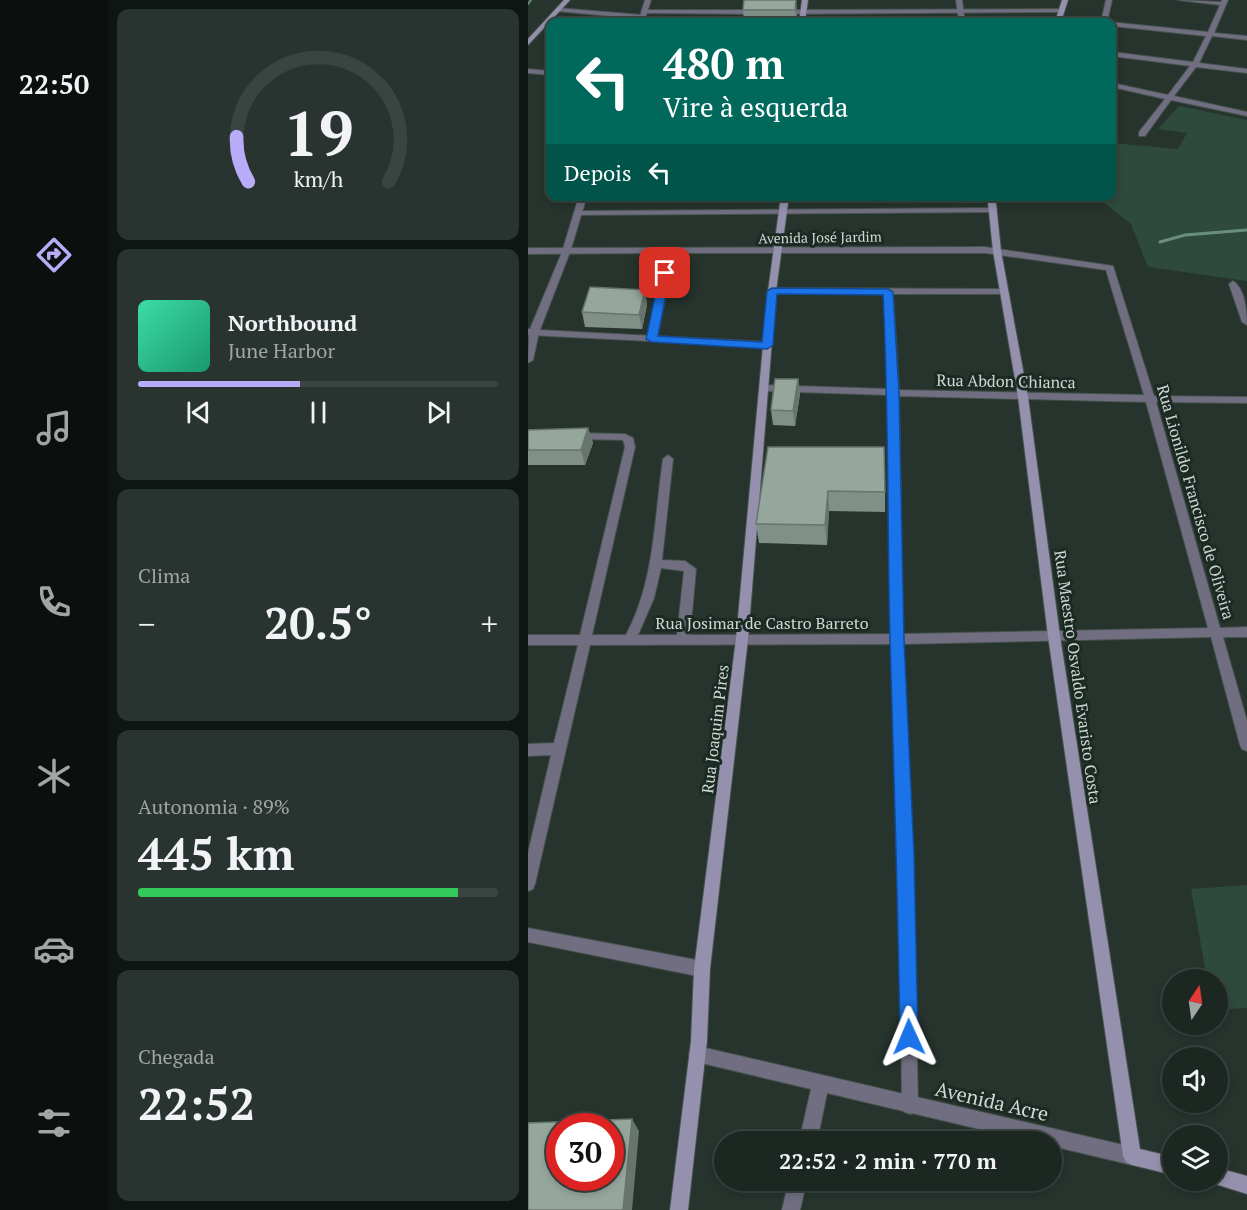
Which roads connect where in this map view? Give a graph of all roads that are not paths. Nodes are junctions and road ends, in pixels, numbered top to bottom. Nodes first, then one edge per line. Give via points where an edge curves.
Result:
1 (567, 0) edge
2 (648, 0) edge
3 (804, 0) edge
4 (959, 0) edge
5 (1065, 0) edge
6 (1109, 0) edge
7 (1181, 0) edge
8 (1225, 2) edge
9 (558, 10) junction
10 (886, 11) junction
11 (960, 11) junction
12 (1061, 11) junction
13 (803, 12) junction
14 (642, 17) edge
15 (551, 18) edge
16 (802, 18) edge
17 (887, 18) edge
18 (961, 18) edge
19 (1059, 18) edge
20 (1105, 18) edge
21 (546, 23) edge
22 (1116, 24) edge
23 (1210, 33) junction
24 (1247, 38) edge
25 (528, 43) edge
26 (1116, 54) edge
27 (1195, 64) junction
28 (528, 72) edge
29 (1247, 72) edge
30 (546, 73) edge
31 (1116, 86) edge
32 (1170, 98) junction
33 (1247, 114) edge
34 (1142, 134) dead end
35 (582, 201) edge
36 (784, 201) edge
37 (993, 201) edge
38 (783, 212) junction
39 (578, 213) junction
40 (528, 251) edge
41 (779, 251) junction
42 (997, 251) junction
43 (566, 252) junction
44 (670, 252) junction
45 (1110, 268) joint
46 (1233, 284) dead end
47 (772, 291) junction
48 (1004, 291) junction
49 (888, 292) junction
50 (1247, 322) edge
51 (531, 332) edge
52 (652, 339) junction
53 (767, 345) junction
54 (528, 360) edge
55 (765, 388) junction
56 (894, 393) junction
57 (1023, 397) junction
58 (1150, 398) junction
59 (1247, 400) edge
60 (560, 436) edge
61 (668, 459) dead end
62 (656, 564) junction
63 (1247, 632) edge
64 (1216, 633) junction
65 (1054, 636) junction
66 (586, 639) junction
67 (630, 639) junction
68 (683, 639) junction
69 (742, 639) junction
70 (897, 639) junction
71 (528, 640) edge
72 (1247, 746) edge
73 (559, 749) junction
74 (528, 750) edge
75 (528, 884) edge
76 (528, 935) edge
77 (702, 969) junction
78 (697, 1054) junction
79 (821, 1084) junction
80 (910, 1106) junction
81 (810, 1131) edge
82 (1132, 1156) junction
83 (1162, 1163) edge
84 (1228, 1180) edge
85 (1247, 1185) edge
86 (796, 1191) edge
87 (679, 1210) edge
88 (792, 1210) edge

1 - 9 main road
2 - 14 street
3 - 13 main road
4 - 11 street
5 - 12 main road
6 - 20 street
7 - 8 street
8 - 23 street
9 - 14 street
9 - 15 main road
10 - 11 street
10 - 13 street
10 - 17 street
11 - 12 street
11 - 18 street
12 - 19 main road
13 - 14 street
13 - 16 main road
21 - 25 main road
22 - 23 street
23 - 24 street
23 - 27 street
26 - 27 street
27 - 29 street
27 - 32 street
28 - 30 street
31 - 32 street
32 - 33 street
32 - 34 street
35 - 39 street
36 - 38 main road, Rua Joaquim Pires
37 - 38 street
37 - 42 main road, Rua Maestro Osvaldo Evaristo Costa
38 - 39 street
38 - 41 main road, Rua Joaquim Pires
39 - 43 street
40 - 43 street, Avenida José Jardim
41 - 42 street, Avenida José Jardim
41 - 44 street, Avenida José Jardim
41 - 47 main road, Rua Joaquim Pires
42 - 45 street, Avenida José Jardim
42 - 48 main road, Rua Maestro Osvaldo Evaristo Costa
43 - 44 street, Avenida José Jardim
43 - 51 street
44 - 52 street
45 - 58 street, Rua Lionildo Francisco de Oliveira
46 - 50 street
47 - 49 street
47 - 53 main road, Rua Joaquim Pires
48 - 49 street
48 - 57 main road, Rua Maestro Osvaldo Evaristo Costa
49 - 56 street
51 - 52 street
51 - 54 street
52 - 53 street
53 - 55 main road, Rua Joaquim Pires
55 - 56 street, Rua Abdon Chianca
55 - 69 main road, Rua Joaquim Pires
56 - 57 street, Rua Abdon Chianca
56 - 70 street
57 - 58 street, Rua Abdon Chianca
57 - 65 main road, Rua Maestro Osvaldo Evaristo Costa
58 - 59 street, Rua Abdon Chianca
58 - 64 street, Rua Lionildo Francisco de Oliveira
60 - 66 street via 629,440
61 - 62 street
62 - 67 street via 642,621
62 - 68 street via 685,565 690,569
63 - 64 street, Rua Josimar de Castro Barreto
64 - 65 street, Rua Josimar de Castro Barreto
64 - 72 street, Rua Lionildo Francisco de Oliveira
65 - 70 street, Rua Josimar de Castro Barreto
65 - 82 main road, Rua Maestro Osvaldo Evaristo Costa
66 - 67 street, Rua Josimar de Castro Barreto
66 - 71 street, Rua Josimar de Castro Barreto
66 - 73 street
67 - 68 street, Rua Josimar de Castro Barreto
68 - 69 street, Rua Josimar de Castro Barreto
69 - 70 street, Rua Josimar de Castro Barreto
69 - 77 main road, Rua Joaquim Pires
70 - 80 street via 906,853
73 - 74 street
73 - 75 street
76 - 77 street
77 - 78 main road, Rua Joaquim Pires
78 - 79 street, Avenida Acre
78 - 87 main road, Rua Joaquim Pires
79 - 80 street, Avenida Acre
79 - 81 street
80 - 82 street, Avenida Acre
82 - 83 main road, Avenida Acre
84 - 85 main road
86 - 88 street

